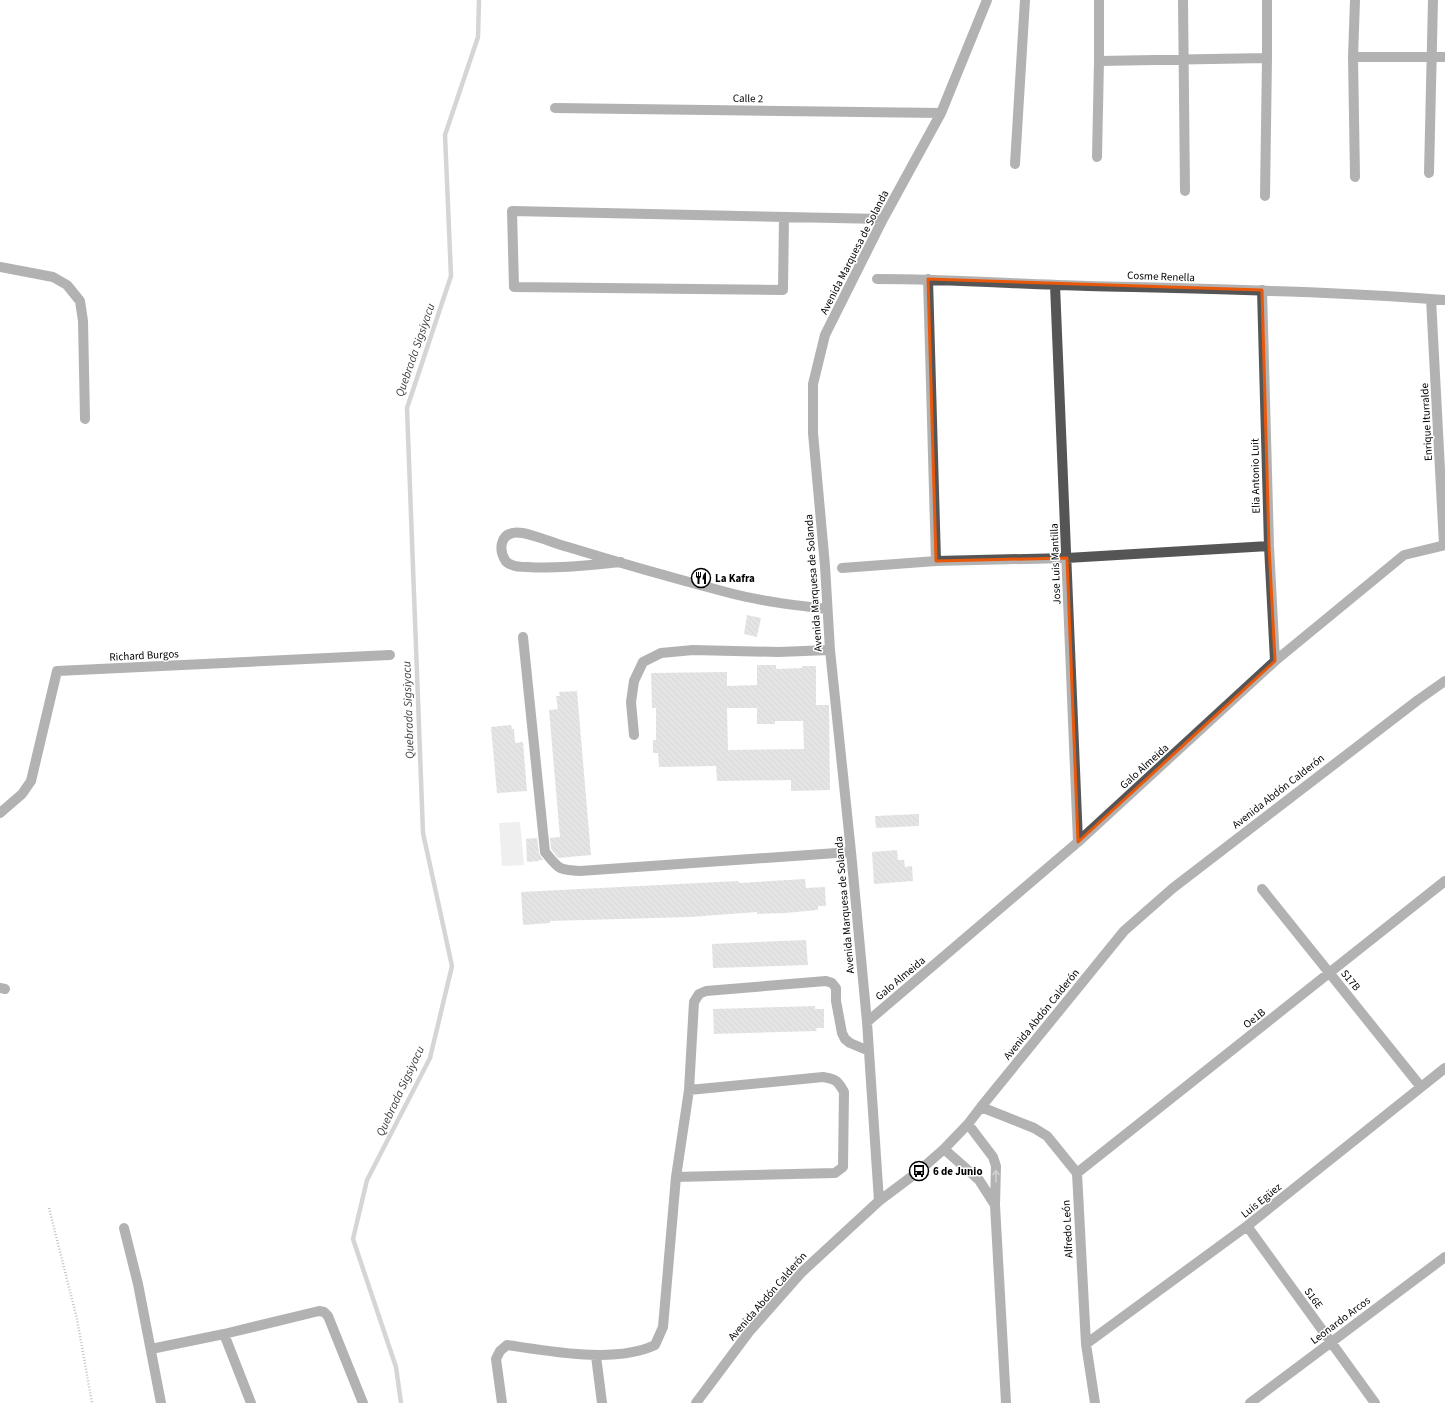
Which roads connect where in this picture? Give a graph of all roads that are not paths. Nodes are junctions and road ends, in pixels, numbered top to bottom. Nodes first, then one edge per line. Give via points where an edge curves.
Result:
1 (987, 0) edge
2 (1025, 0) edge
3 (1099, 0) edge
4 (1182, 0) edge
5 (1267, 0) edge
6 (1355, 0) edge
7 (1432, 0) edge
8 (1352, 57) junction
9 (1431, 57) junction
10 (1445, 57) edge
11 (1267, 58) junction
12 (1184, 59) junction
13 (1099, 61) junction
14 (555, 108) dead end
15 (941, 113) junction
16 (1097, 157) dead end
17 (1016, 164) dead end
18 (1429, 173) dead end
19 (1355, 177) dead end
20 (1185, 191) dead end
21 (1265, 196) dead end
22 (784, 217) junction
23 (883, 219) junction
24 (0, 267) edge
25 (877, 279) dead end
26 (928, 279) junction
27 (1055, 285) junction
28 (1262, 290) junction
29 (1432, 298) junction
30 (1445, 300) edge
31 (85, 419) dead end
32 (1445, 545) edge
33 (1269, 546) junction
34 (1067, 558) junction
35 (936, 561) junction
36 (621, 562) junction
37 (842, 568) dead end
38 (827, 609) junction
39 (523, 637) dead end
40 (830, 650) junction
41 (390, 655) dead end
42 (1275, 661) junction
43 (1445, 681) edge
44 (634, 735) dead end
45 (0, 813) edge
46 (1078, 842) junction
47 (851, 852) junction
48 (1445, 881) edge
49 (1262, 888) dead end
50 (1330, 974) junction
51 (867, 1022) junction
52 (869, 1051) junction
53 (1445, 1068) edge
54 (1421, 1087) junction
55 (690, 1090) junction
56 (981, 1107) junction
57 (968, 1124) junction
58 (944, 1149) junction
59 (1077, 1172) junction
60 (676, 1177) junction
61 (879, 1201) junction
62 (995, 1205) junction
63 (1247, 1226) junction
64 (124, 1228) dead end
65 (1445, 1257) edge
66 (224, 1334) junction
67 (1331, 1341) junction
68 (1086, 1344) junction
69 (151, 1349) junction
70 (596, 1356) junction
71 (161, 1403) edge
72 (251, 1403) edge
73 (362, 1403) edge
74 (502, 1403) edge
75 (602, 1403) edge
76 (696, 1403) edge
77 (1006, 1403) edge
78 (1095, 1403) edge
79 (1250, 1403) edge
80 (1375, 1403) edge

1 - 15 street, Avenida Marquesa de Solanda
2 - 17 street
3 - 13 street
4 - 12 street
5 - 11 street
6 - 8 street
7 - 9 street
8 - 9 street
8 - 19 street
9 - 10 street
9 - 18 street
11 - 12 street
11 - 21 street
12 - 13 street
12 - 20 street
13 - 16 street
14 - 15 street, Calle 2
15 - 23 street, Avenida Marquesa de Solanda
22 - 22 street via 512,211 514,287 783,290
22 - 23 street
23 - 38 street, Avenida Marquesa de Solanda via 825,335 813,384 813,433
24 - 31 street via 52,277 67,286 80,301 83,321
25 - 26 street, Cosme Renella
26 - 27 street, Cosme Renella
26 - 35 street
27 - 28 street, Cosme Renella
27 - 34 street, Jose Luis Mantilla
28 - 29 street, Cosme Renella
28 - 33 street, Elia Antonio Luit
29 - 30 street, Cosme Renella
29 - 32 street, Enrique Iturralde
32 - 42 street, Galo Almeida via 1404,554
33 - 34 street
33 - 42 street, Elia Antonio Luit
34 - 35 street
34 - 46 street, Jose Luis Mantilla
35 - 37 street
36 - 36 street via 514,532 504,538 501,550 506,561 512,566 567,567
36 - 38 street via 759,601
38 - 40 street, Avenida Marquesa de Solanda
39 - 47 street via 545,852 563,870
40 - 44 street via 693,650 661,653 643,662 634,681 631,702
40 - 47 street, Avenida Marquesa de Solanda
41 - 45 street, Richard Burgos via 57,671 31,781 22,794
42 - 46 street, Galo Almeida
43 - 56 street, Avenida Abdón Calderón via 1173,888 1124,932
46 - 51 street, Galo Almeida
47 - 51 street, Avenida Marquesa de Solanda
48 - 50 street, Oe1B
49 - 50 street, S17B
50 - 54 street, S17B
50 - 59 street, Oe1B
51 - 52 street, Avenida Marquesa de Solanda
52 - 55 street via 845,1039 836,1001 836,988 832,983 826,981 706,991 699,994 694,1002
52 - 61 street, Avenida Marquesa de Solanda
53 - 54 street, Luis Egüez
54 - 63 street, Luis Egüez
55 - 60 street
55 - 60 street via 823,1077 839,1082 844,1092 843,1167 835,1173
56 - 57 street, Avenida Abdón Calderón
56 - 59 street via 1034,1128 1047,1136
57 - 58 street, Avenida Abdón Calderón
62 -> 57 street via 996,1166 993,1157
58 - 61 street, Avenida Abdón Calderón
58 - 62 street via 979,1180
59 - 68 street, Alfredo León
60 - 70 street via 663,1327 655,1345 643,1351
61 - 76 street, Avenida Abdón Calderón via 802,1272 749,1332
62 - 77 street
63 - 67 street, S16E
63 - 68 street, Luis Egüez
64 - 69 street
65 - 67 street, Leonardo Arcos
66 - 69 street
66 - 72 street
66 - 73 street via 313,1312 324,1312 328,1316
67 - 79 street, Leonardo Arcos
67 - 80 street, S16E
68 - 78 street, Alfredo León
69 - 71 street
70 - 74 street via 507,1345 496,1359
70 - 75 street

